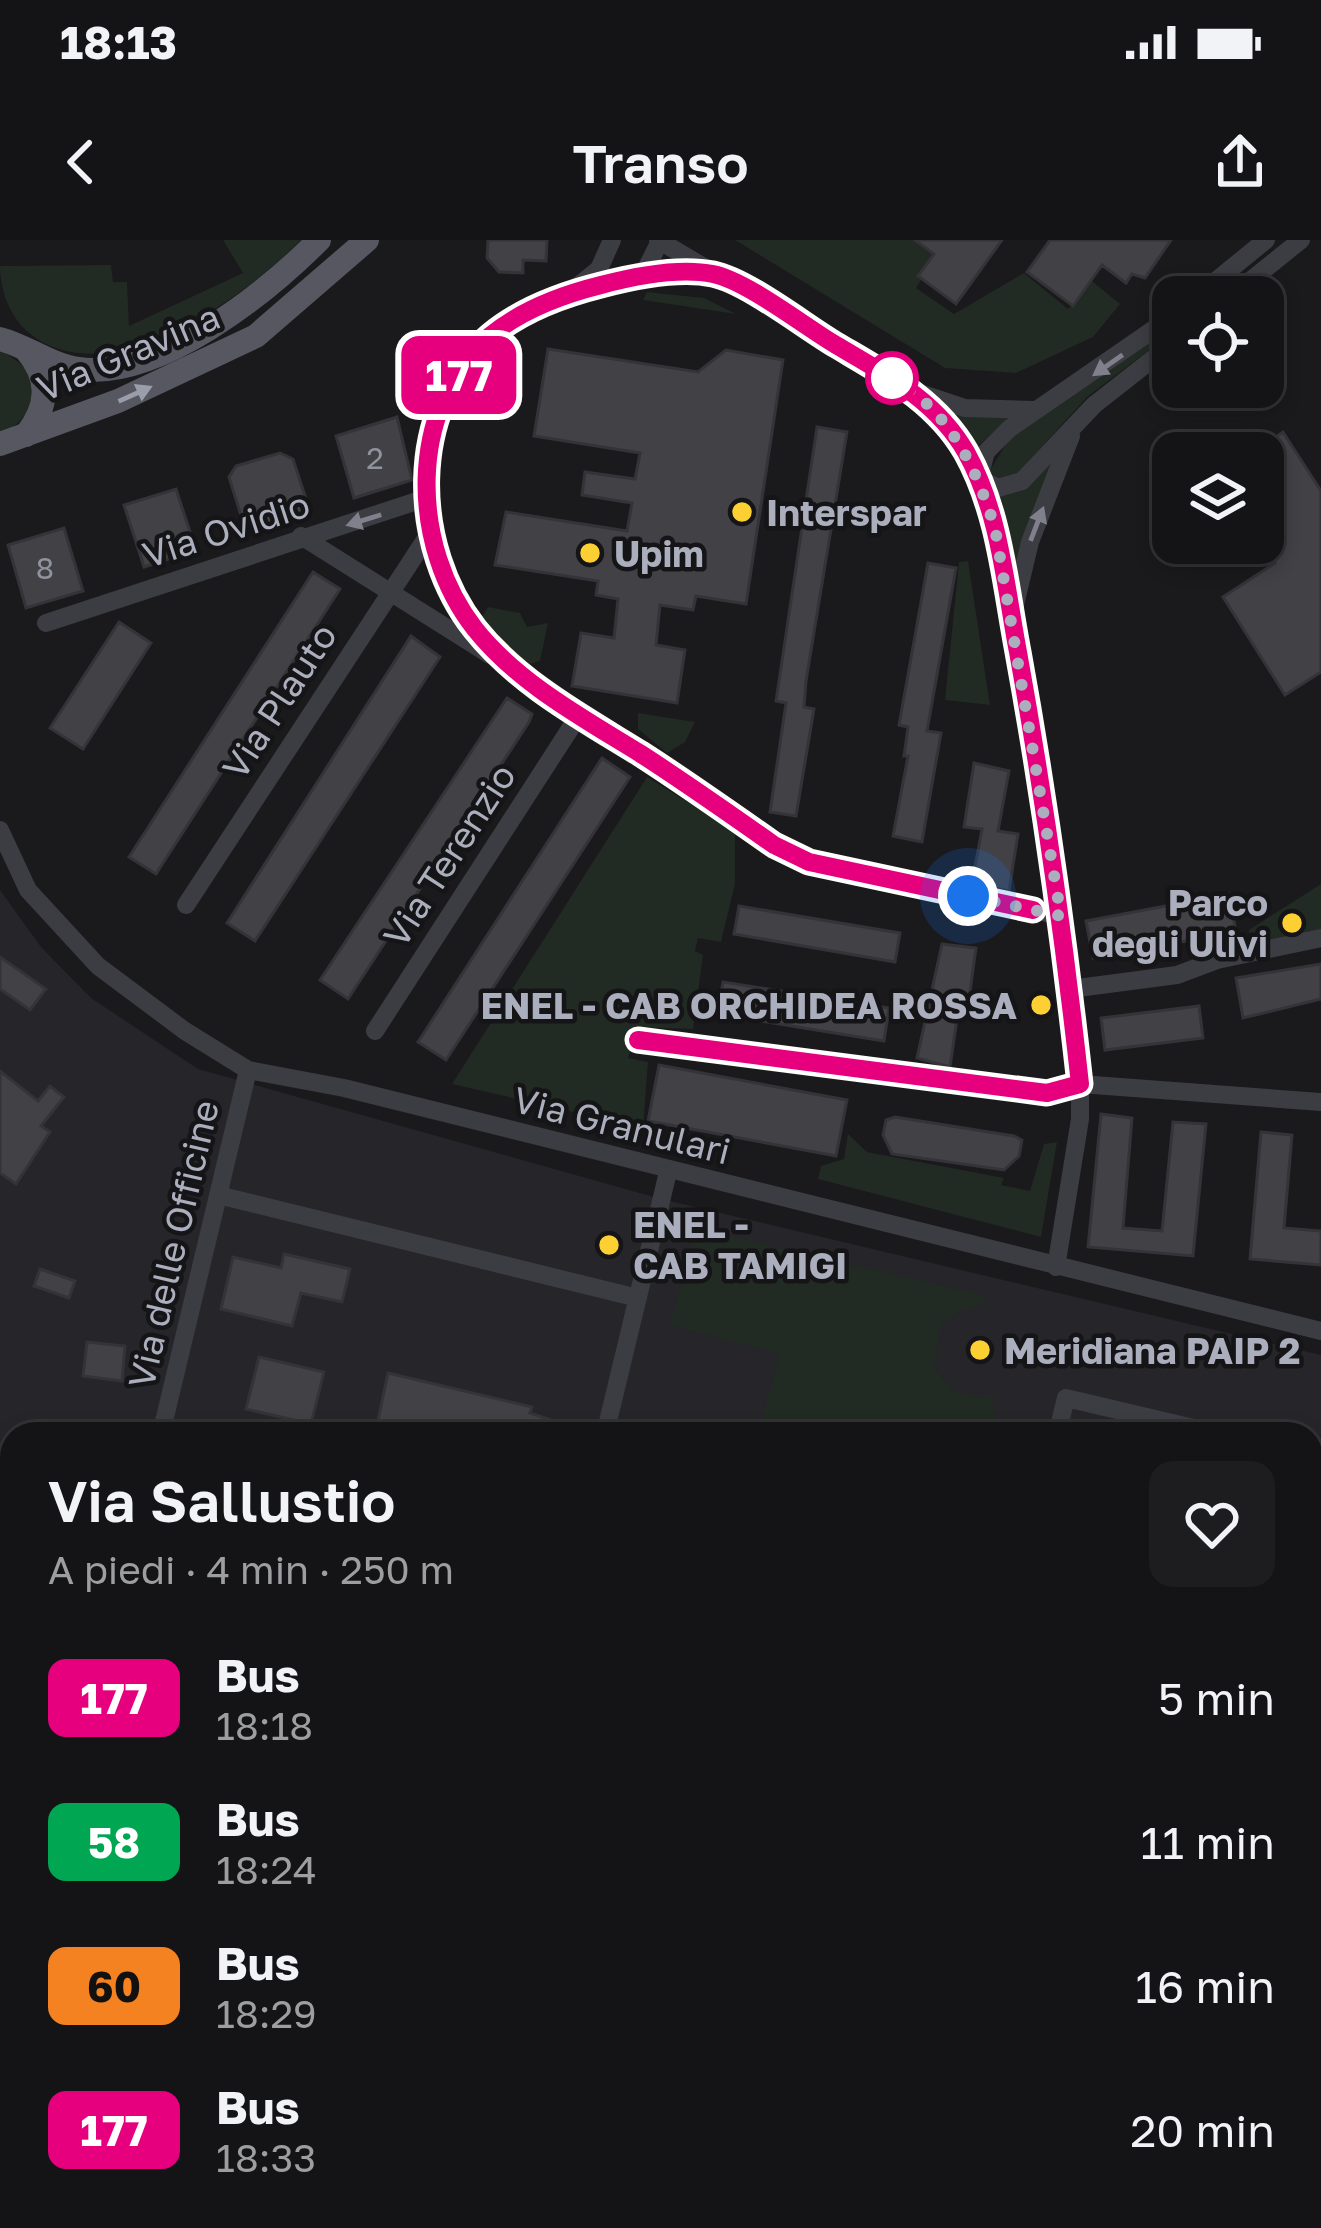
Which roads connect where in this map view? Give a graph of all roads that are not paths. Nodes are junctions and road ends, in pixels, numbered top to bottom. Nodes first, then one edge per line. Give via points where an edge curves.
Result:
1 (319, 240) edge
2 (367, 240) edge
3 (1266, 240) edge
4 (1301, 240) edge
5 (660, 241) edge
6 (610, 248) edge
7 (716, 274) junction
8 (1222, 276) edge
9 (1256, 276) edge
10 (634, 277) junction
11 (569, 293) junction
12 (1152, 331) edge
13 (8, 338) edge
14 (1152, 359) edge
15 (913, 390) junction
16 (1039, 410) junction
17 (1073, 431) junction
18 (26, 435) junction
19 (0, 444) edge
20 (979, 478) junction
21 (426, 498) junction
22 (429, 534) junction
23 (301, 536) junction
24 (388, 593) junction
25 (1012, 620) junction
26 (46, 623) dead end
27 (514, 670) junction
28 (579, 715) junction
29 (0, 830) edge
30 (186, 905) dead end
31 (1061, 916) junction
32 (1321, 938) edge
33 (1070, 989) junction
34 (375, 1031) dead end
35 (638, 1040) dead end
36 (248, 1070) junction
37 (1080, 1084) junction
38 (1321, 1102) edge
39 (668, 1172) junction
40 (218, 1195) junction
41 (1056, 1267) junction
42 (638, 1298) junction
43 (1321, 1331) edge
44 (164, 1422) edge
45 (608, 1422) edge
46 (1060, 1422) edge
47 (1169, 1422) edge

1 - 13 main road, Via Gravina via 271,287 150,357 78,369
18 -> 2 main road, Via Gravina via 256,336
3 - 8 street
4 - 9 street
5 - 7 street
5 - 10 street
6 - 10 street via 614,271
6 - 11 street
7 - 10 street
7 - 15 street
10 - 11 street
11 - 21 street via 488,338 461,371 436,421
12 -> 16 street
13 - 18 main road, Via Gravina via 46,384
14 - 17 street
15 - 16 street via 965,408
15 - 20 street via 951,429
16 - 20 street via 986,452
17 - 20 street via 1022,481 998,488
25 -> 17 street via 1030,542
18 - 19 main road, Via Gravina
20 - 25 street
21 - 22 street
21 -> 23 street, Via Ovidio
22 - 24 street, Via Plauto
22 - 27 street via 456,603
23 - 24 street
23 - 26 street, Via Ovidio
24 - 27 street
24 - 30 street, Via Plauto
25 - 31 street
27 - 28 street
28 - 31 street via 809,862
28 - 34 street, Via Terenzio
29 - 36 street, Via Granulari via 28,890 98,965
31 - 33 street
32 - 33 street via 1177,975
33 - 37 street
35 - 37 street via 1047,1093
36 - 39 street, Via Granulari
36 - 40 street, Via delle Officine
37 - 38 street
37 - 41 street
39 - 41 street, Via Granulari
39 - 42 street
40 - 42 street
40 - 44 street, Via delle Officine
41 - 43 street, Via Granulari
42 - 45 street
46 - 47 street via 1066,1398

